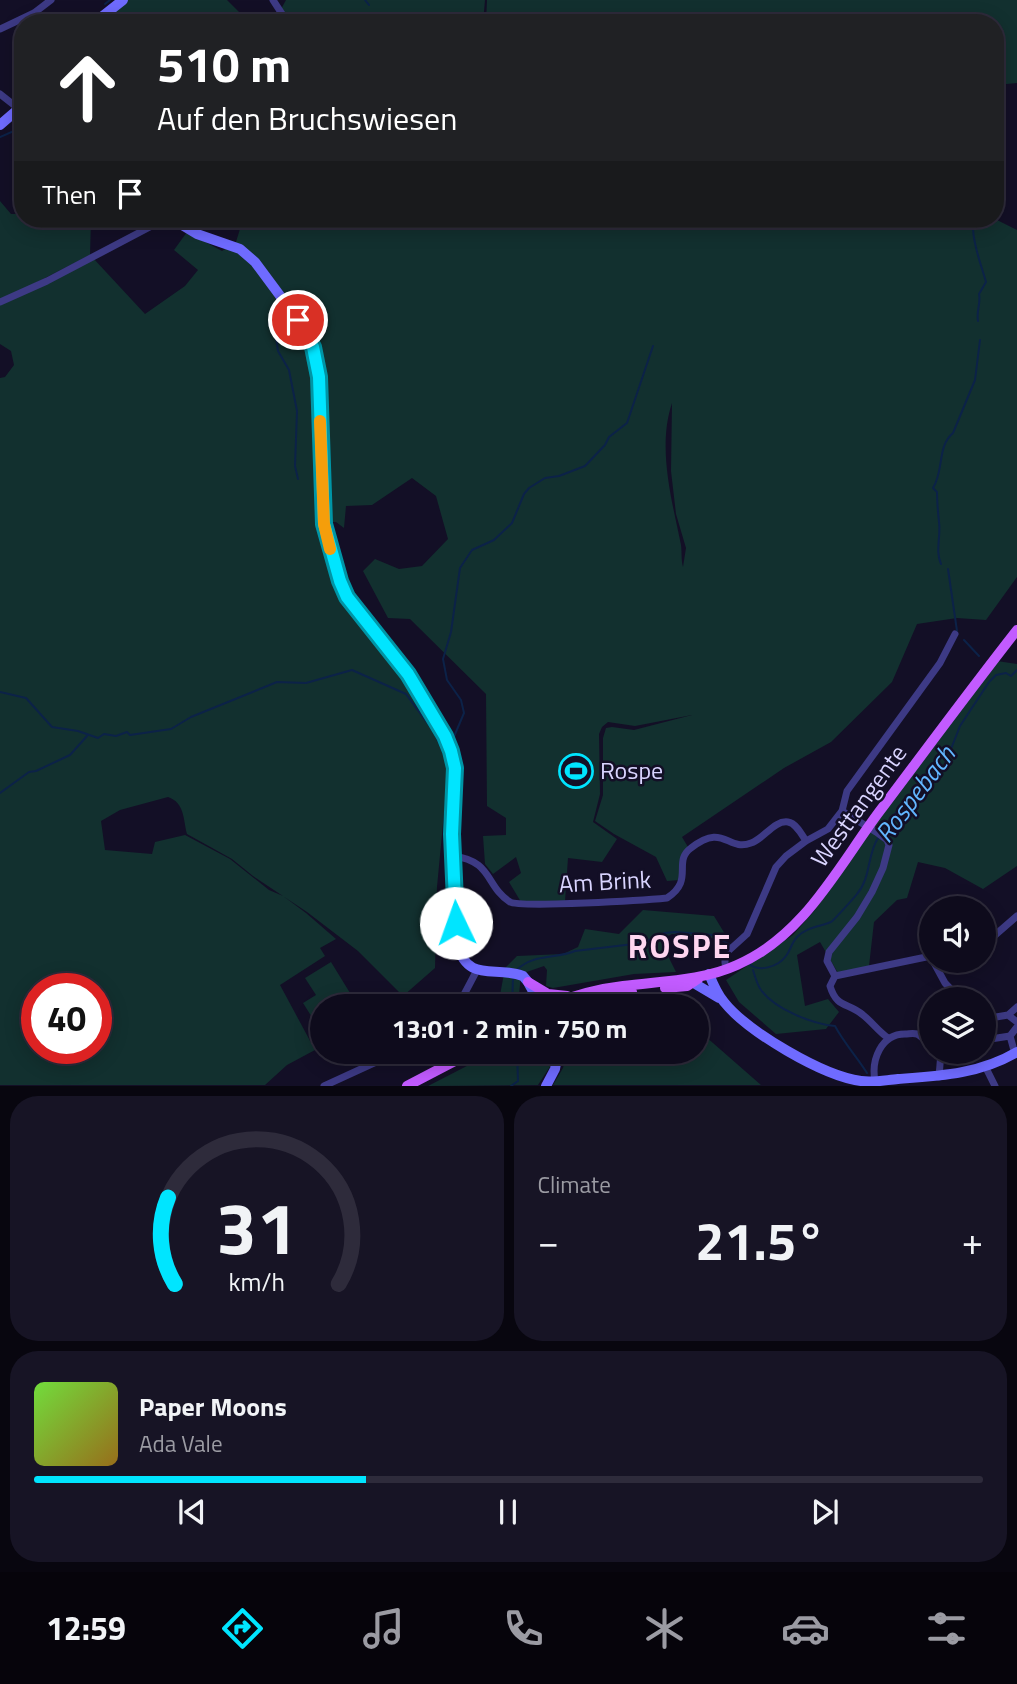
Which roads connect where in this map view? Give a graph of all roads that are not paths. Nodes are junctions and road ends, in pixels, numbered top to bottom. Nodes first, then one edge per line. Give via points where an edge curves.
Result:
1 (51, 0) edge
2 (123, 0) edge
3 (30, 14) edge
4 (105, 14) edge
5 (148, 228) edge
6 (187, 228) edge
7 (0, 302) edge
8 (1017, 630) edge
9 (955, 634) dead end
10 (842, 811) junction
11 (872, 829) junction
12 (806, 841) junction
13 (453, 856) junction
14 (1017, 916) edge
15 (996, 934) edge
16 (919, 960) edge
17 (725, 964) dead end
18 (477, 970) junction
19 (709, 974) junction
20 (835, 976) junction
21 (528, 982) junction
22 (692, 982) junction
23 (464, 994) edge
24 (534, 994) edge
25 (548, 994) edge
26 (590, 994) edge
27 (618, 994) edge
28 (724, 1002) junction
29 (1017, 1007) edge
30 (1008, 1015) junction
31 (996, 1017) edge
32 (1017, 1025) edge
33 (1010, 1035) junction
34 (919, 1036) edge
35 (888, 1038) junction
36 (996, 1038) edge
37 (1016, 1053) edge
38 (372, 1064) edge
39 (449, 1064) edge
40 (556, 1064) edge
41 (941, 1064) edge
42 (985, 1066) junction
43 (939, 1077) junction
44 (870, 1083) edge
45 (324, 1086) edge
46 (407, 1086) edge
47 (546, 1086) edge
48 (995, 1086) edge

1 - 3 street
2 - 4 street
5 - 7 street
6 - 13 street via 240,249 256,262 313,347 319,377 324,524 330,549 347,597 408,674 445,736 455,775
8 - 11 main road, Westtangente
9 - 10 street via 940,663 847,791
10 - 11 street
10 - 12 street via 828,830
11 - 19 main road, Westtangente via 789,932 746,960
11 - 20 street via 889,845 883,868 857,916 829,951 827,961
12 - 13 street, Am Brink via 787,821 745,844 710,836 689,849 683,858 682,884 667,898 558,904 510,903 481,867
12 - 17 street via 776,867 755,919 747,934 725,954
13 - 18 street via 457,944 464,962
14 - 15 street
16 - 20 street
18 - 21 street via 514,974
18 - 23 street
19 - 22 main road, Westtangente
19 - 26 main road, Westtangente
19 - 28 street
20 - 35 street via 830,986 833,996
21 - 24 street
21 - 25 main road
22 - 27 main road, Westtangente
22 - 28 street
28 - 44 street via 743,1020 799,1056 832,1074
29 - 30 street
30 - 31 street
30 - 32 street
32 - 33 street
33 - 36 street
33 - 37 street
34 - 35 street
35 - 44 street via 878,1052
37 - 42 street
38 - 45 street
39 - 46 main road
40 - 47 street
41 - 43 street
42 - 43 street
42 - 48 street
43 - 44 street

